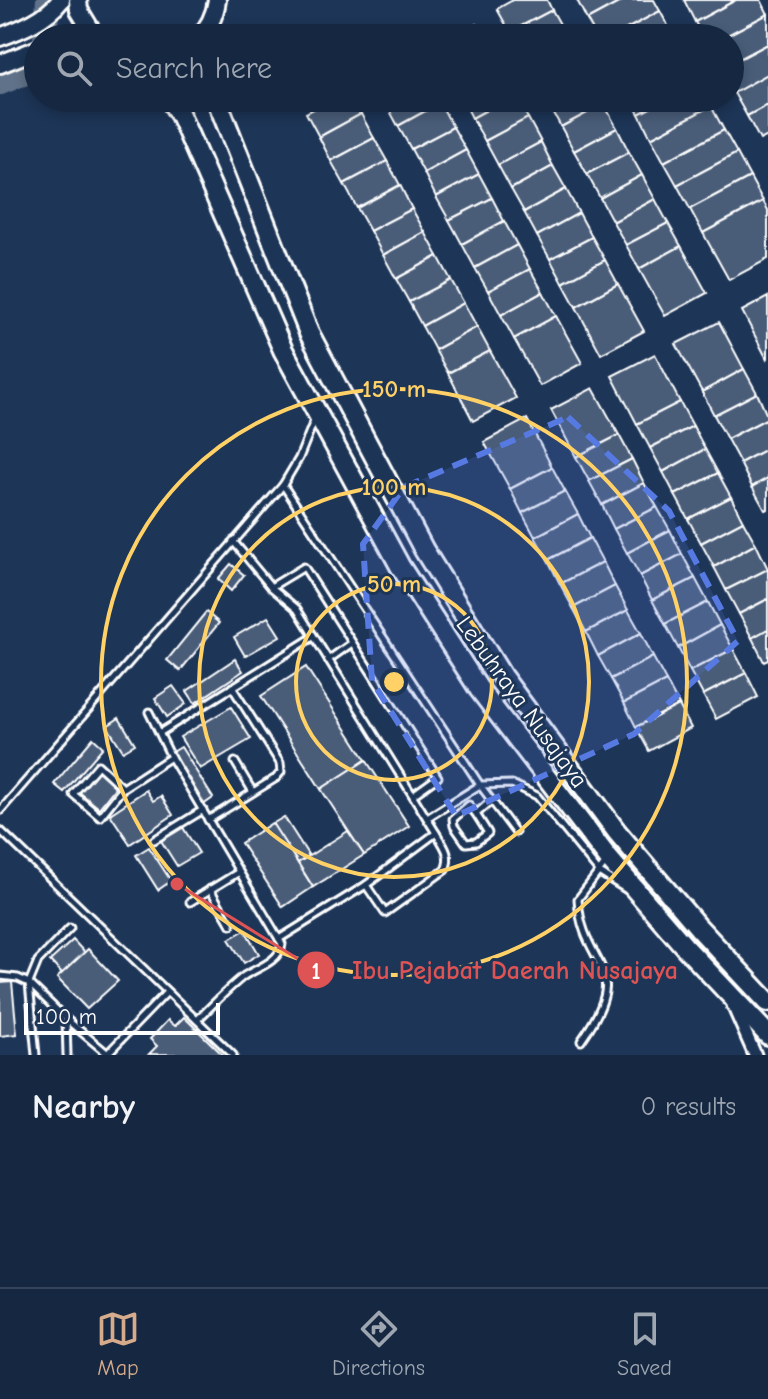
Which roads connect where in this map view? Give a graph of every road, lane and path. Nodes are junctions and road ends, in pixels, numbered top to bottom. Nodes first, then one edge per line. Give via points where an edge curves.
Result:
1 (61, 0) edge
2 (78, 0) edge
3 (217, 0) edge
4 (30, 24) edge
5 (88, 24) edge
6 (209, 24) edge
7 (24, 28) edge
8 (0, 37) edge
9 (24, 55) edge
10 (0, 64) edge
11 (178, 112) edge
12 (222, 112) edge
13 (317, 412) junction
14 (283, 485) junction
15 (233, 541) junction
16 (271, 587) junction
17 (313, 637) junction
18 (352, 643) junction
19 (328, 660) junction
20 (232, 687) junction
21 (149, 712) dead end
22 (161, 732) junction
23 (171, 757) junction
24 (235, 762) dead end
25 (480, 785) junction
26 (123, 788) junction
27 (253, 792) junction
28 (413, 795) junction
29 (491, 801) junction
30 (203, 810) junction
31 (0, 811) edge
32 (476, 814) junction
33 (427, 818) junction
34 (208, 820) junction
35 (0, 830) edge
36 (515, 832) dead end
37 (436, 833) junction
38 (154, 840) dead end
39 (604, 866) junction
40 (239, 872) junction
41 (366, 885) junction
42 (210, 889) junction
43 (190, 902) dead end
44 (231, 925) dead end
45 (70, 928) dead end
46 (279, 939) junction
47 (0, 976) edge
48 (29, 983) junction
49 (725, 991) junction
50 (167, 992) junction
51 (768, 1002) edge
52 (66, 1019) junction
53 (197, 1020) junction
54 (768, 1035) edge
55 (581, 1041) dead end
56 (108, 1054) edge
57 (751, 1054) edge
58 (36, 1055) edge
59 (67, 1055) edge
60 (233, 1055) edge

1 - 4 main road
2 - 5 main road
3 - 6 main road
7 - 8 main road
9 - 10 main road
11 - 13 main road, Lebuhraya Nusajaya via 283,350
12 - 51 main road, Lebuhraya Nusajaya via 309,333 424,550 502,676 617,832
13 - 14 lane
13 - 39 main road, Lebuhraya Nusajaya via 400,566
14 - 15 lane
14 - 25 lane
15 - 16 lane
15 - 31 lane
16 - 17 lane via 297,609
16 - 18 lane via 304,567
17 - 19 lane
17 - 20 lane
18 - 19 lane
18 - 28 lane via 438,777
19 - 28 lane
20 - 22 lane
20 - 27 lane via 280,763 276,778
21 - 22 lane
22 - 23 lane
23 - 26 lane
23 - 30 lane
24 - 27 lane
25 - 29 lane
25 - 33 lane
25 - 39 lane via 512,784 537,796
26 - 26 lane via 98,765 73,794 100,817
27 - 34 lane
28 - 33 lane
29 - 32 lane
29 - 36 lane
30 - 34 lane
30 - 38 lane
32 - 32 lane via 469,805 453,819 466,843 488,833
33 - 37 lane
34 - 40 lane
35 - 50 lane
37 - 41 lane
37 - 41 lane via 448,852 445,870 385,913
39 - 49 main road, Lebuhraya Nusajaya
39 - 55 lane via 578,899 607,991
40 - 42 lane
40 - 46 lane
41 - 46 lane
42 - 43 lane
42 - 44 lane
45 - 48 lane via 38,961
46 - 53 lane via 277,956 242,978
47 - 48 lane
48 - 52 lane
48 - 58 lane
49 - 54 main road, Lebuhraya Nusajaya
49 - 57 street
50 - 53 lane
50 - 56 lane
52 - 56 lane
52 - 59 lane
53 - 60 lane

